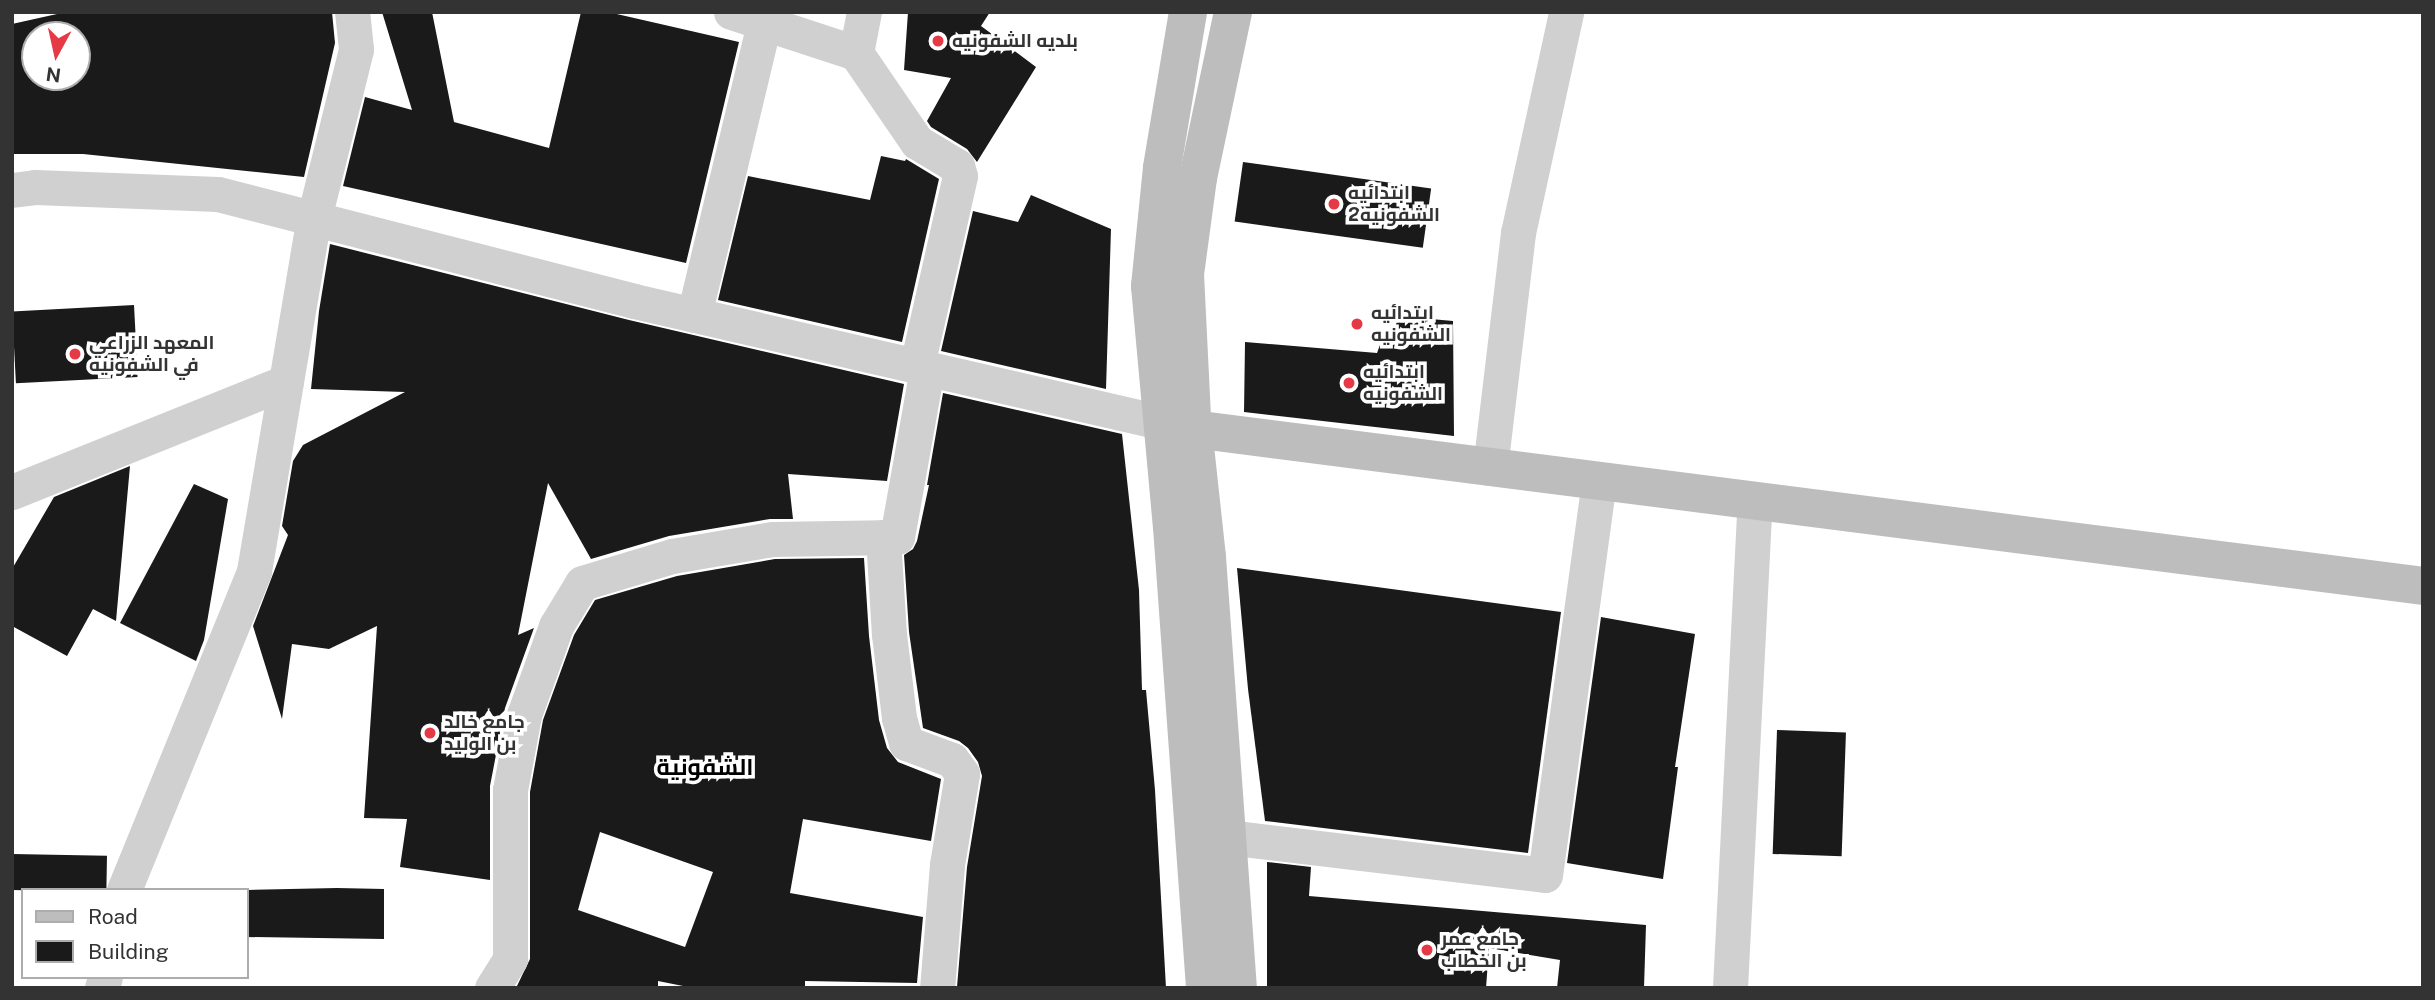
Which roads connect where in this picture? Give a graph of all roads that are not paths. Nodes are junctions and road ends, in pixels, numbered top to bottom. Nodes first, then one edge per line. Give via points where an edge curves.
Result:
1 (352, 12) edge
2 (731, 12) edge
3 (864, 12) edge
4 (1188, 12) edge
5 (1233, 12) edge
6 (1566, 12) edge
7 (764, 23) junction
8 (856, 53) junction
9 (12, 190) edge
10 (314, 218) junction
11 (694, 314) junction
12 (922, 367) junction
13 (286, 382) junction
14 (1177, 426) junction
15 (1490, 468) junction
16 (1599, 482) junction
17 (12, 492) edge
18 (1755, 502) junction
19 (883, 537) junction
20 (2423, 586) edge
21 (1227, 836) junction
22 (125, 888) edge
23 (492, 988) edge
24 (937, 988) edge
25 (1205, 988) edge
26 (1238, 988) edge
27 (1730, 988) edge

1 - 10 street via 356,49
2 - 7 street
3 - 8 street
4 - 14 main road via 1162,168 1150,286
5 - 14 main road via 1198,178 1185,274
6 - 15 street via 1518,233
7 - 8 street
7 - 11 street
8 - 12 street via 917,142 957,166 960,176
9 - 10 street via 218,194
10 - 11 street
10 - 13 street
11 - 12 street
12 - 14 street
12 - 19 street via 897,537
13 - 17 street
13 - 22 street via 254,570
14 - 15 main road
14 - 21 main road via 1207,556
14 - 25 main road
15 - 16 main road
16 - 18 main road
16 - 21 street via 1545,875
18 - 20 main road
18 - 27 street
19 - 23 street via 773,539 672,556 582,583 556,626 524,715 510,790 510,959
19 - 24 street via 889,634 906,743 952,760 962,774 947,865
21 - 26 main road

